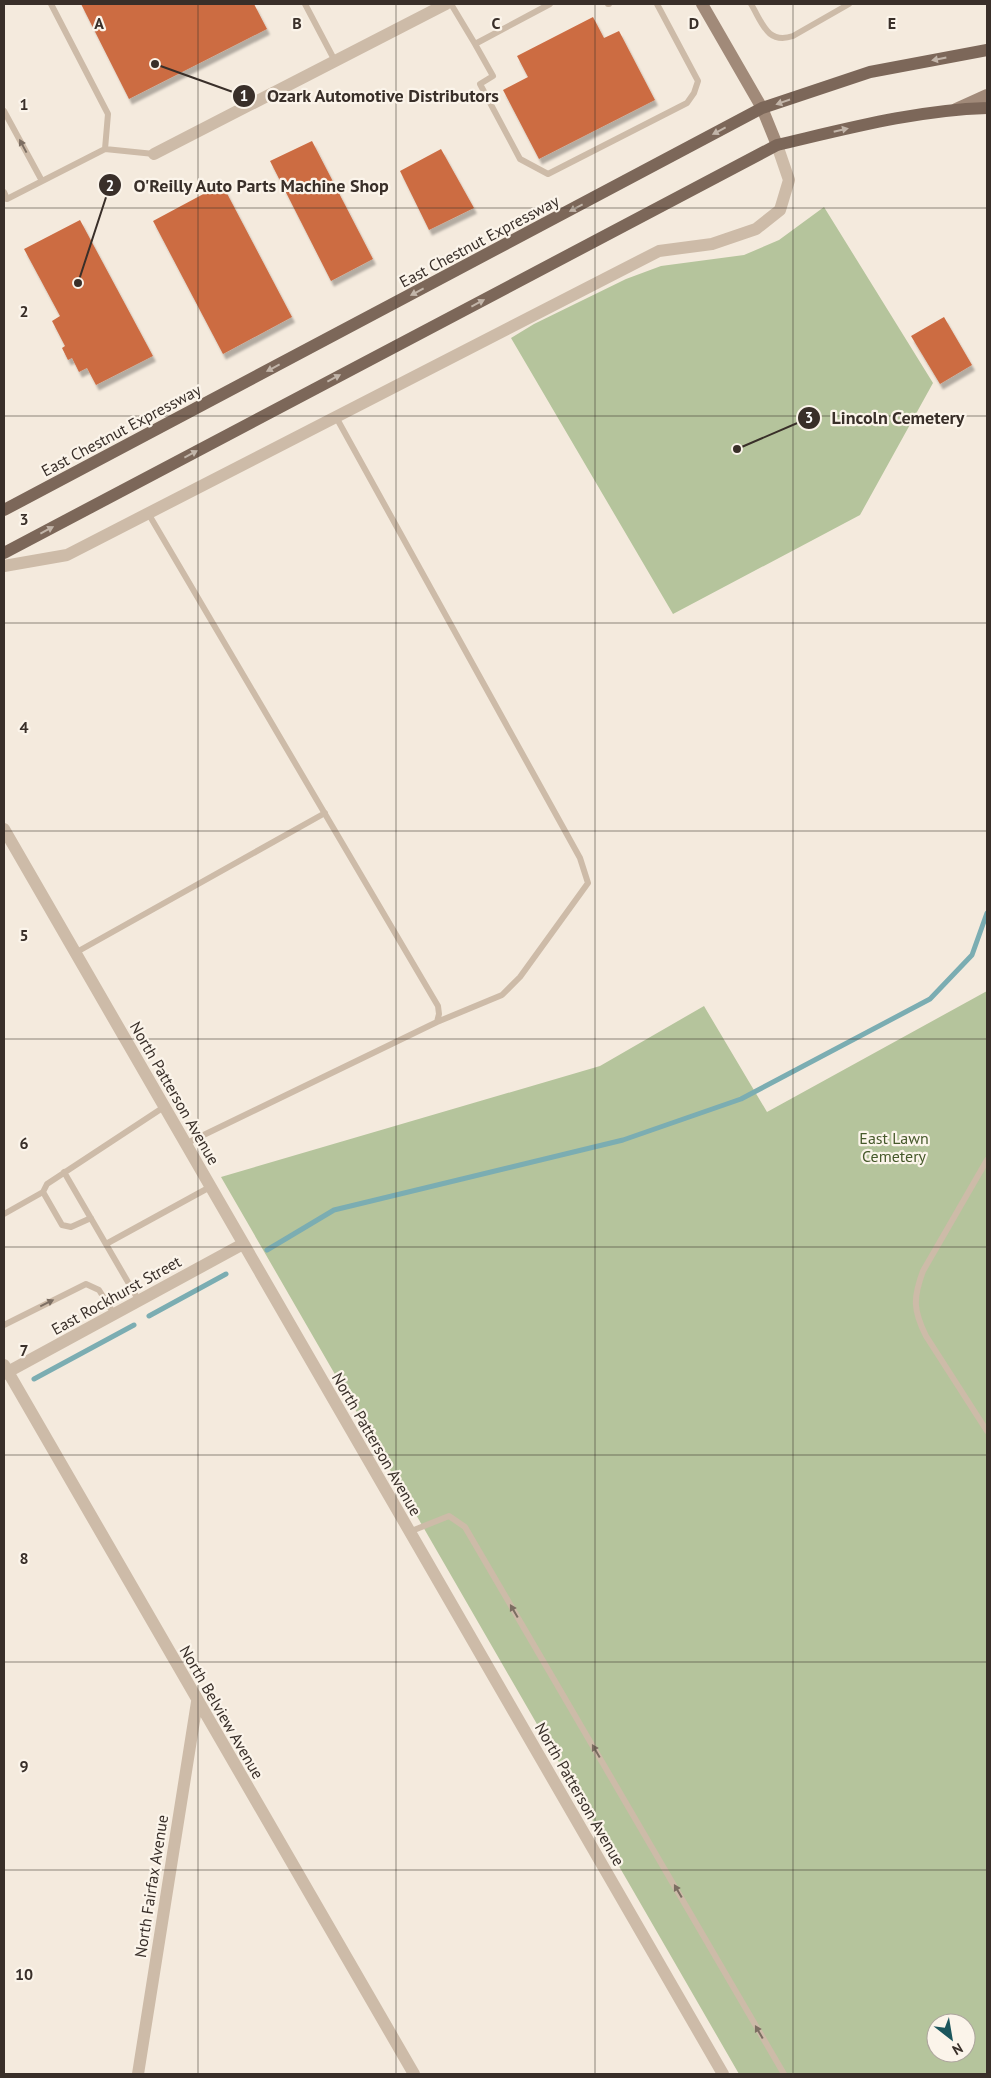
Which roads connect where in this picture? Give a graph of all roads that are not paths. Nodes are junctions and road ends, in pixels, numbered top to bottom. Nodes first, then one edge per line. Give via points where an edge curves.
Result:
1 (51, 4) edge
2 (305, 4) edge
3 (446, 4) edge
4 (451, 4) edge
5 (550, 4) edge
6 (657, 4) edge
7 (702, 4) edge
8 (751, 4) edge
9 (850, 4) edge
10 (475, 44) junction
11 (987, 50) edge
12 (335, 61) junction
13 (987, 95) edge
14 (762, 108) junction
15 (987, 108) edge
16 (956, 109) junction
17 (4, 111) edge
18 (777, 145) junction
19 (105, 149) junction
20 (154, 154) joint
21 (42, 181) junction
22 (6, 196) edge
23 (336, 417) junction
24 (4, 510) edge
25 (148, 514) junction
26 (4, 553) edge
27 (4, 566) edge
28 (325, 814) junction
29 (4, 829) edge
30 (75, 953) junction
31 (437, 1022) junction
32 (164, 1107) junction
33 (185, 1144) junction
34 (987, 1160) edge
35 (64, 1172) junction
36 (210, 1187) junction
37 (44, 1192) junction
38 (4, 1214) edge
39 (91, 1218) junction
40 (106, 1244) junction
41 (243, 1244) junction
42 (139, 1301) junction
43 (114, 1314) junction
44 (4, 1325) edge
45 (5, 1371) edge
46 (987, 1431) edge
47 (410, 1532) junction
48 (197, 1702) junction
49 (138, 2074) edge
50 (414, 2074) edge
51 (723, 2074) edge
52 (784, 2074) edge

1 - 19 lane via 108,114
2 - 12 lane
3 - 12 street
4 - 10 lane
5 - 10 lane
6 - 10 lane via 698,81 694,93 687,103 548,174 520,159 480,84 493,76
7 - 14 street
8 - 9 lane via 768,33 774,38 784,39
11 -> 14 main road, East Chestnut Expressway via 870,72
12 - 20 street
13 - 16 street
14 - 18 street
14 -> 24 main road, East Chestnut Expressway
15 - 16 main road
18 -> 16 main road via 867,124
21 -> 17 lane
18 - 23 street via 789,180 780,210 756,229 712,244 659,251
26 -> 18 main road
19 - 20 lane
19 - 21 lane
21 - 22 lane
23 - 25 street
23 - 31 lane via 580,858 588,883 520,977 502,995
25 - 27 street via 67,555
25 - 28 lane
28 - 30 lane
28 - 31 lane via 438,1006
29 - 30 street, North Patterson Avenue
30 - 32 street, North Patterson Avenue
31 - 33 lane
32 - 33 street, North Patterson Avenue
32 - 35 lane
33 - 36 street, North Patterson Avenue
34 - 46 lane via 923,1271 915,1304 926,1336
35 - 37 lane via 47,1184
35 - 39 lane
36 - 40 lane
36 - 41 street, North Patterson Avenue
37 - 38 lane
37 - 39 lane via 62,1225 71,1227
39 - 40 lane
40 - 42 lane
41 - 42 street, East Rockhurst Street
41 - 47 street, North Patterson Avenue
42 - 43 street, East Rockhurst Street
44 -> 43 lane via 86,1284 99,1290
43 - 45 street, East Rockhurst Street
45 - 48 street, North Belview Avenue
47 - 51 street, North Patterson Avenue
52 -> 47 lane via 465,1527 449,1516
48 - 49 street, North Fairfax Avenue
48 - 50 street, North Belview Avenue

